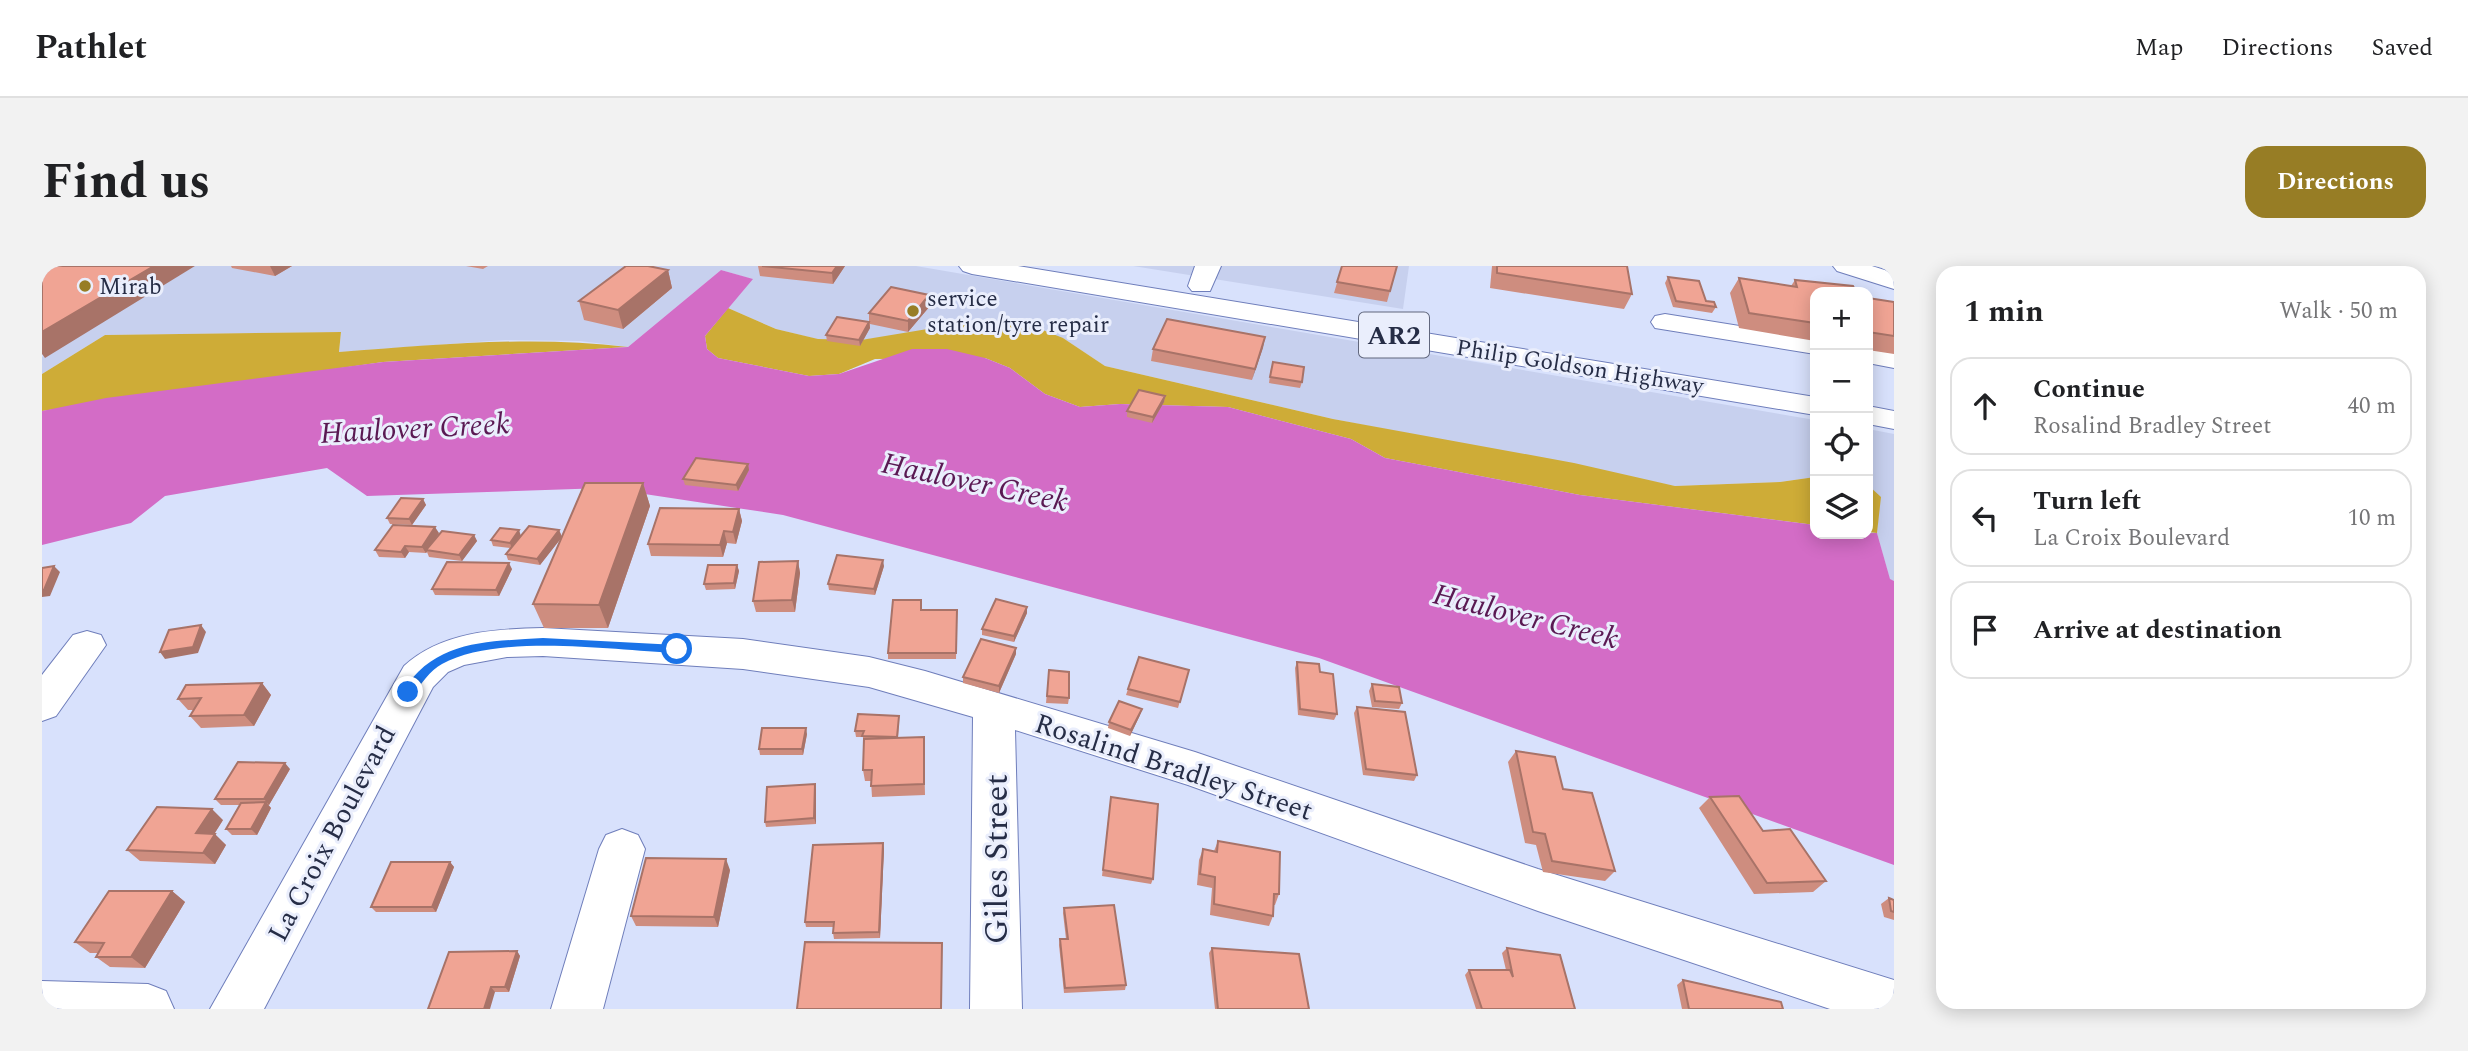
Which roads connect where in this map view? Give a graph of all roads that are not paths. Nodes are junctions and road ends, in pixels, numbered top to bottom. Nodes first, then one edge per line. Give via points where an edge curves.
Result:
1 (972, 266) edge
2 (1083, 266) edge
3 (1846, 266) edge
4 (1205, 276) edge
5 (1894, 281) edge
6 (1665, 322) dead end
7 (1810, 345) edge
8 (1873, 356) edge
9 (1894, 359) edge
10 (1810, 387) edge
11 (1873, 399) edge
12 (1894, 402) edge
13 (1810, 405) edge
14 (1873, 416) edge
15 (1894, 420) edge
16 (87, 645) dead end
17 (434, 663) joint
18 (42, 705) edge
19 (994, 709) junction
20 (622, 849) dead end
21 (1894, 1005) edge
22 (42, 1006) edge
23 (148, 1009) edge
24 (236, 1009) edge
25 (577, 1009) edge
26 (996, 1009) edge

1 - 13 street, Philip Goldson Highway / AR2
2 - 4 street, Philip Goldson Highway / AR2
3 - 5 street
4 - 10 street, Philip Goldson Highway / AR2
6 - 7 street
8 - 9 street
11 - 12 street
14 - 15 street
16 - 18 street
17 - 19 street, Rosalind Bradley Street via 456,652 531,642 743,654 869,672
17 - 24 street, La Croix Boulevard via 408,692
19 - 21 street, Rosalind Bradley Street via 1195,770 1538,890
19 - 26 street, Giles Street
20 - 25 street
22 - 23 street

